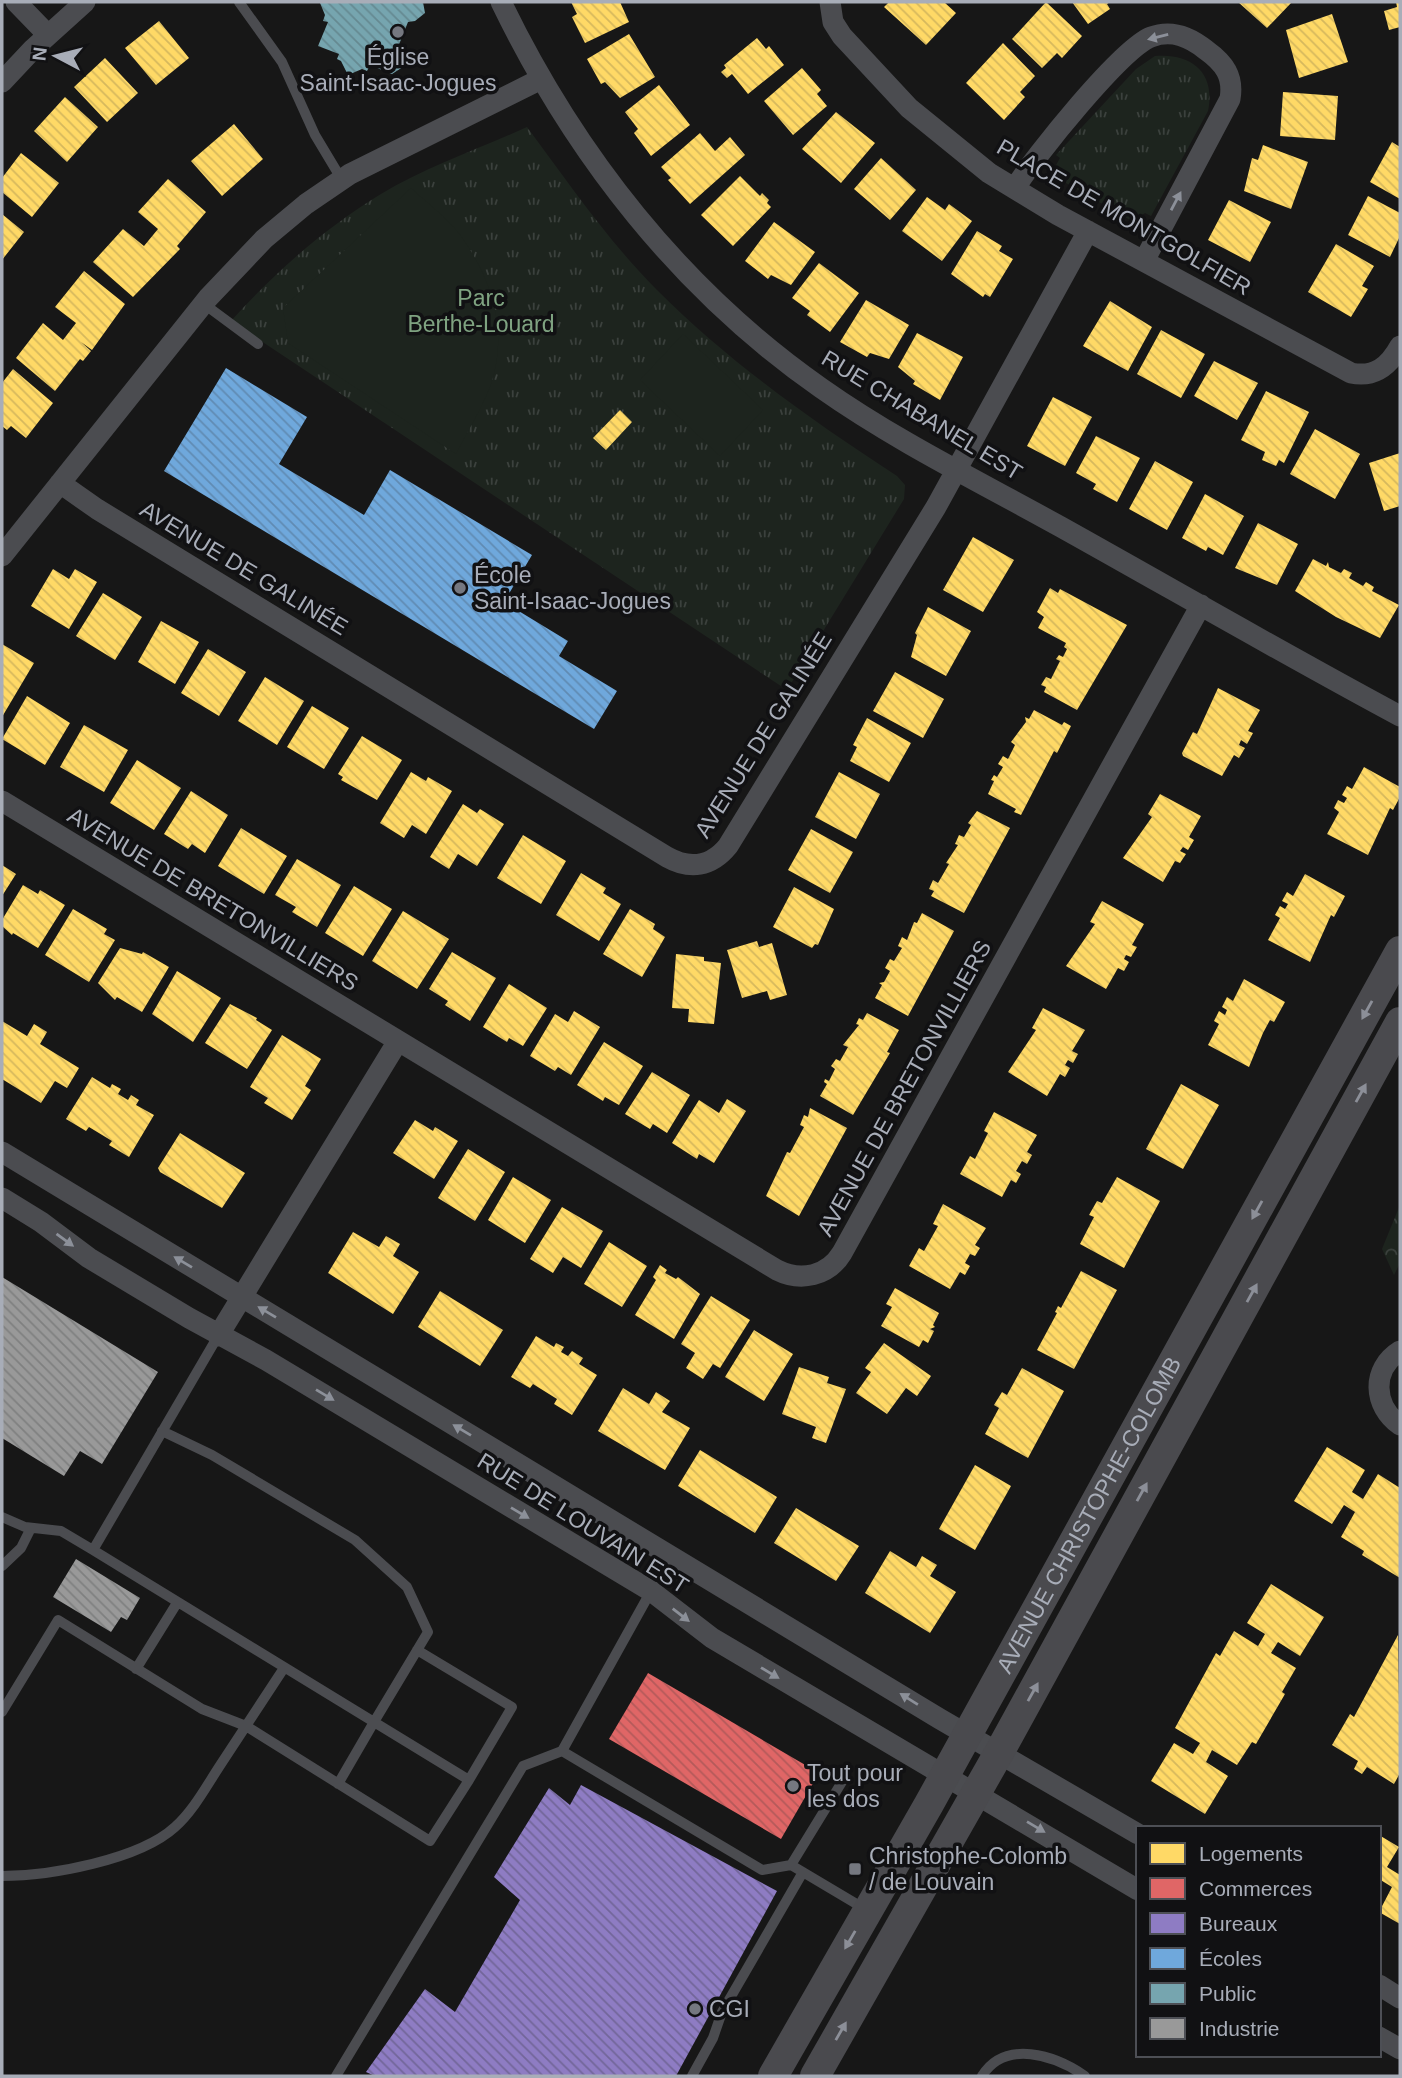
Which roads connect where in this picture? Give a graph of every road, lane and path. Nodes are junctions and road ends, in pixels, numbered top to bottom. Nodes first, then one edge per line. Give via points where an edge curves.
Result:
1 (16, 2) edge
2 (85, 2) edge
3 (239, 2) edge
4 (501, 2) edge
5 (830, 2) edge
6 (48, 35) junction
7 (541, 79) junction
8 (2, 82) edge
9 (342, 180) junction
10 (1015, 188) junction
11 (1088, 231) junction
12 (1144, 261) junction
13 (204, 304) junction
14 (258, 344) dead end
15 (1400, 346) edge
16 (956, 469) junction
17 (60, 483) junction
18 (2, 556) edge
19 (1201, 606) junction
20 (1400, 716) edge
21 (2, 801) edge
22 (1400, 951) edge
23 (1400, 1022) edge
24 (398, 1041) junction
25 (2, 1152) edge
26 (2, 1198) edge
27 (241, 1297) junction
28 (218, 1336) junction
29 (1400, 1351) edge
30 (1400, 1424) edge
31 (162, 1430) junction
32 (2, 1517) edge
33 (31, 1528) junction
34 (93, 1549) junction
35 (2, 1566) edge
36 (651, 1591) junction
37 (177, 1604) junction
38 (417, 1650) junction
39 (284, 1668) junction
40 (136, 1669) junction
41 (2, 1712) edge
42 (374, 1722) junction
43 (246, 1726) junction
44 (968, 1734) junction
45 (562, 1751) junction
46 (1000, 1751) junction
47 (945, 1775) junction
48 (845, 1777) dead end
49 (469, 1780) junction
50 (338, 1783) junction
51 (977, 1793) junction
52 (1136, 1832) edge
53 (791, 1865) junction
54 (803, 1872) junction
55 (2, 1876) edge
56 (1136, 1889) edge
57 (867, 1910) junction
58 (1381, 1987) edge
59 (1400, 1998) edge
60 (1381, 2037) edge
61 (1400, 2049) edge
62 (336, 2076) edge
63 (692, 2076) edge
64 (773, 2076) edge
65 (815, 2076) edge
66 (982, 2076) edge
67 (1085, 2076) edge

1 - 6 street
2 - 6 street
3 - 9 lane via 282,62 315,135
4 - 7 street, RUE CHABANEL EST
5 - 10 street, PLACE DE MONTGOLFIER via 837,30 882,81 955,148
6 - 8 street
7 - 9 street
7 - 16 street, RUE CHABANEL EST via 624,202 708,293 822,389
9 - 13 street via 264,239
10 - 11 street, PLACE DE MONTGOLFIER
12 -> 10 street via 1230,99 1226,69 1192,40 1161,34 1139,44 1043,146
11 - 12 street, PLACE DE MONTGOLFIER
11 - 16 street, AVENUE DE GALINÉE
12 - 15 street, PLACE DE MONTGOLFIER via 1351,373 1380,370
13 - 14 lane
13 - 17 street
16 - 17 street, AVENUE DE GALINÉE via 728,846 717,858 695,866 667,857
16 - 19 street, RUE CHABANEL EST
17 - 18 street
19 - 20 street, RUE CHABANEL EST
19 - 24 street, AVENUE DE BRETONVILLIERS via 842,1253 826,1270 801,1276 778,1270
21 - 24 street, AVENUE DE BRETONVILLIERS
22 -> 44 main road, AVENUE CHRISTOPHE-COLOMB
46 -> 23 main road, AVENUE CHRISTOPHE-COLOMB
24 - 27 street
27 -> 25 street, RUE DE LOUVAIN EST
26 -> 28 street, RUE DE LOUVAIN EST via 89,1258
27 - 28 street
44 -> 27 street, RUE DE LOUVAIN EST
28 - 31 lane
28 -> 36 street, RUE DE LOUVAIN EST via 266,1360
29 - 30 street via 1385,1365 1378,1386 1383,1407
31 - 34 lane
31 - 38 lane via 326,1521 377,1557 407,1587 428,1632
32 - 33 lane
33 - 34 lane via 61,1531
33 - 35 lane via 21,1548
34 - 37 lane
36 - 45 lane
36 -> 47 street, RUE DE LOUVAIN EST via 712,1638
37 - 39 lane
37 - 40 lane
38 - 42 lane
38 - 49 lane via 512,1707
39 - 42 lane
39 - 43 lane
40 - 41 lane via 58,1620
40 - 43 lane via 201,1709
42 - 49 lane
42 - 50 lane
43 - 50 lane
43 - 55 lane via 190,1810 165,1835 99,1862 50,1873
44 - 46 street, RUE DE LOUVAIN EST
44 - 47 main road, AVENUE CHRISTOPHE-COLOMB
45 - 53 lane via 762,1870
45 - 62 lane via 523,1766
46 - 51 main road, AVENUE CHRISTOPHE-COLOMB
46 - 52 street, RUE DE LOUVAIN EST
47 - 51 street, RUE DE LOUVAIN EST
47 - 57 main road, AVENUE CHRISTOPHE-COLOMB
48 - 53 lane
49 - 50 lane via 430,1842
51 -> 56 street, RUE DE LOUVAIN EST
65 -> 51 main road, AVENUE CHRISTOPHE-COLOMB
53 - 54 lane
54 - 57 lane
54 - 63 lane via 722,2012
57 -> 64 main road, AVENUE CHRISTOPHE-COLOMB
58 - 59 street
60 - 61 street
66 - 67 lane via 991,2064 1023,2054 1058,2061

